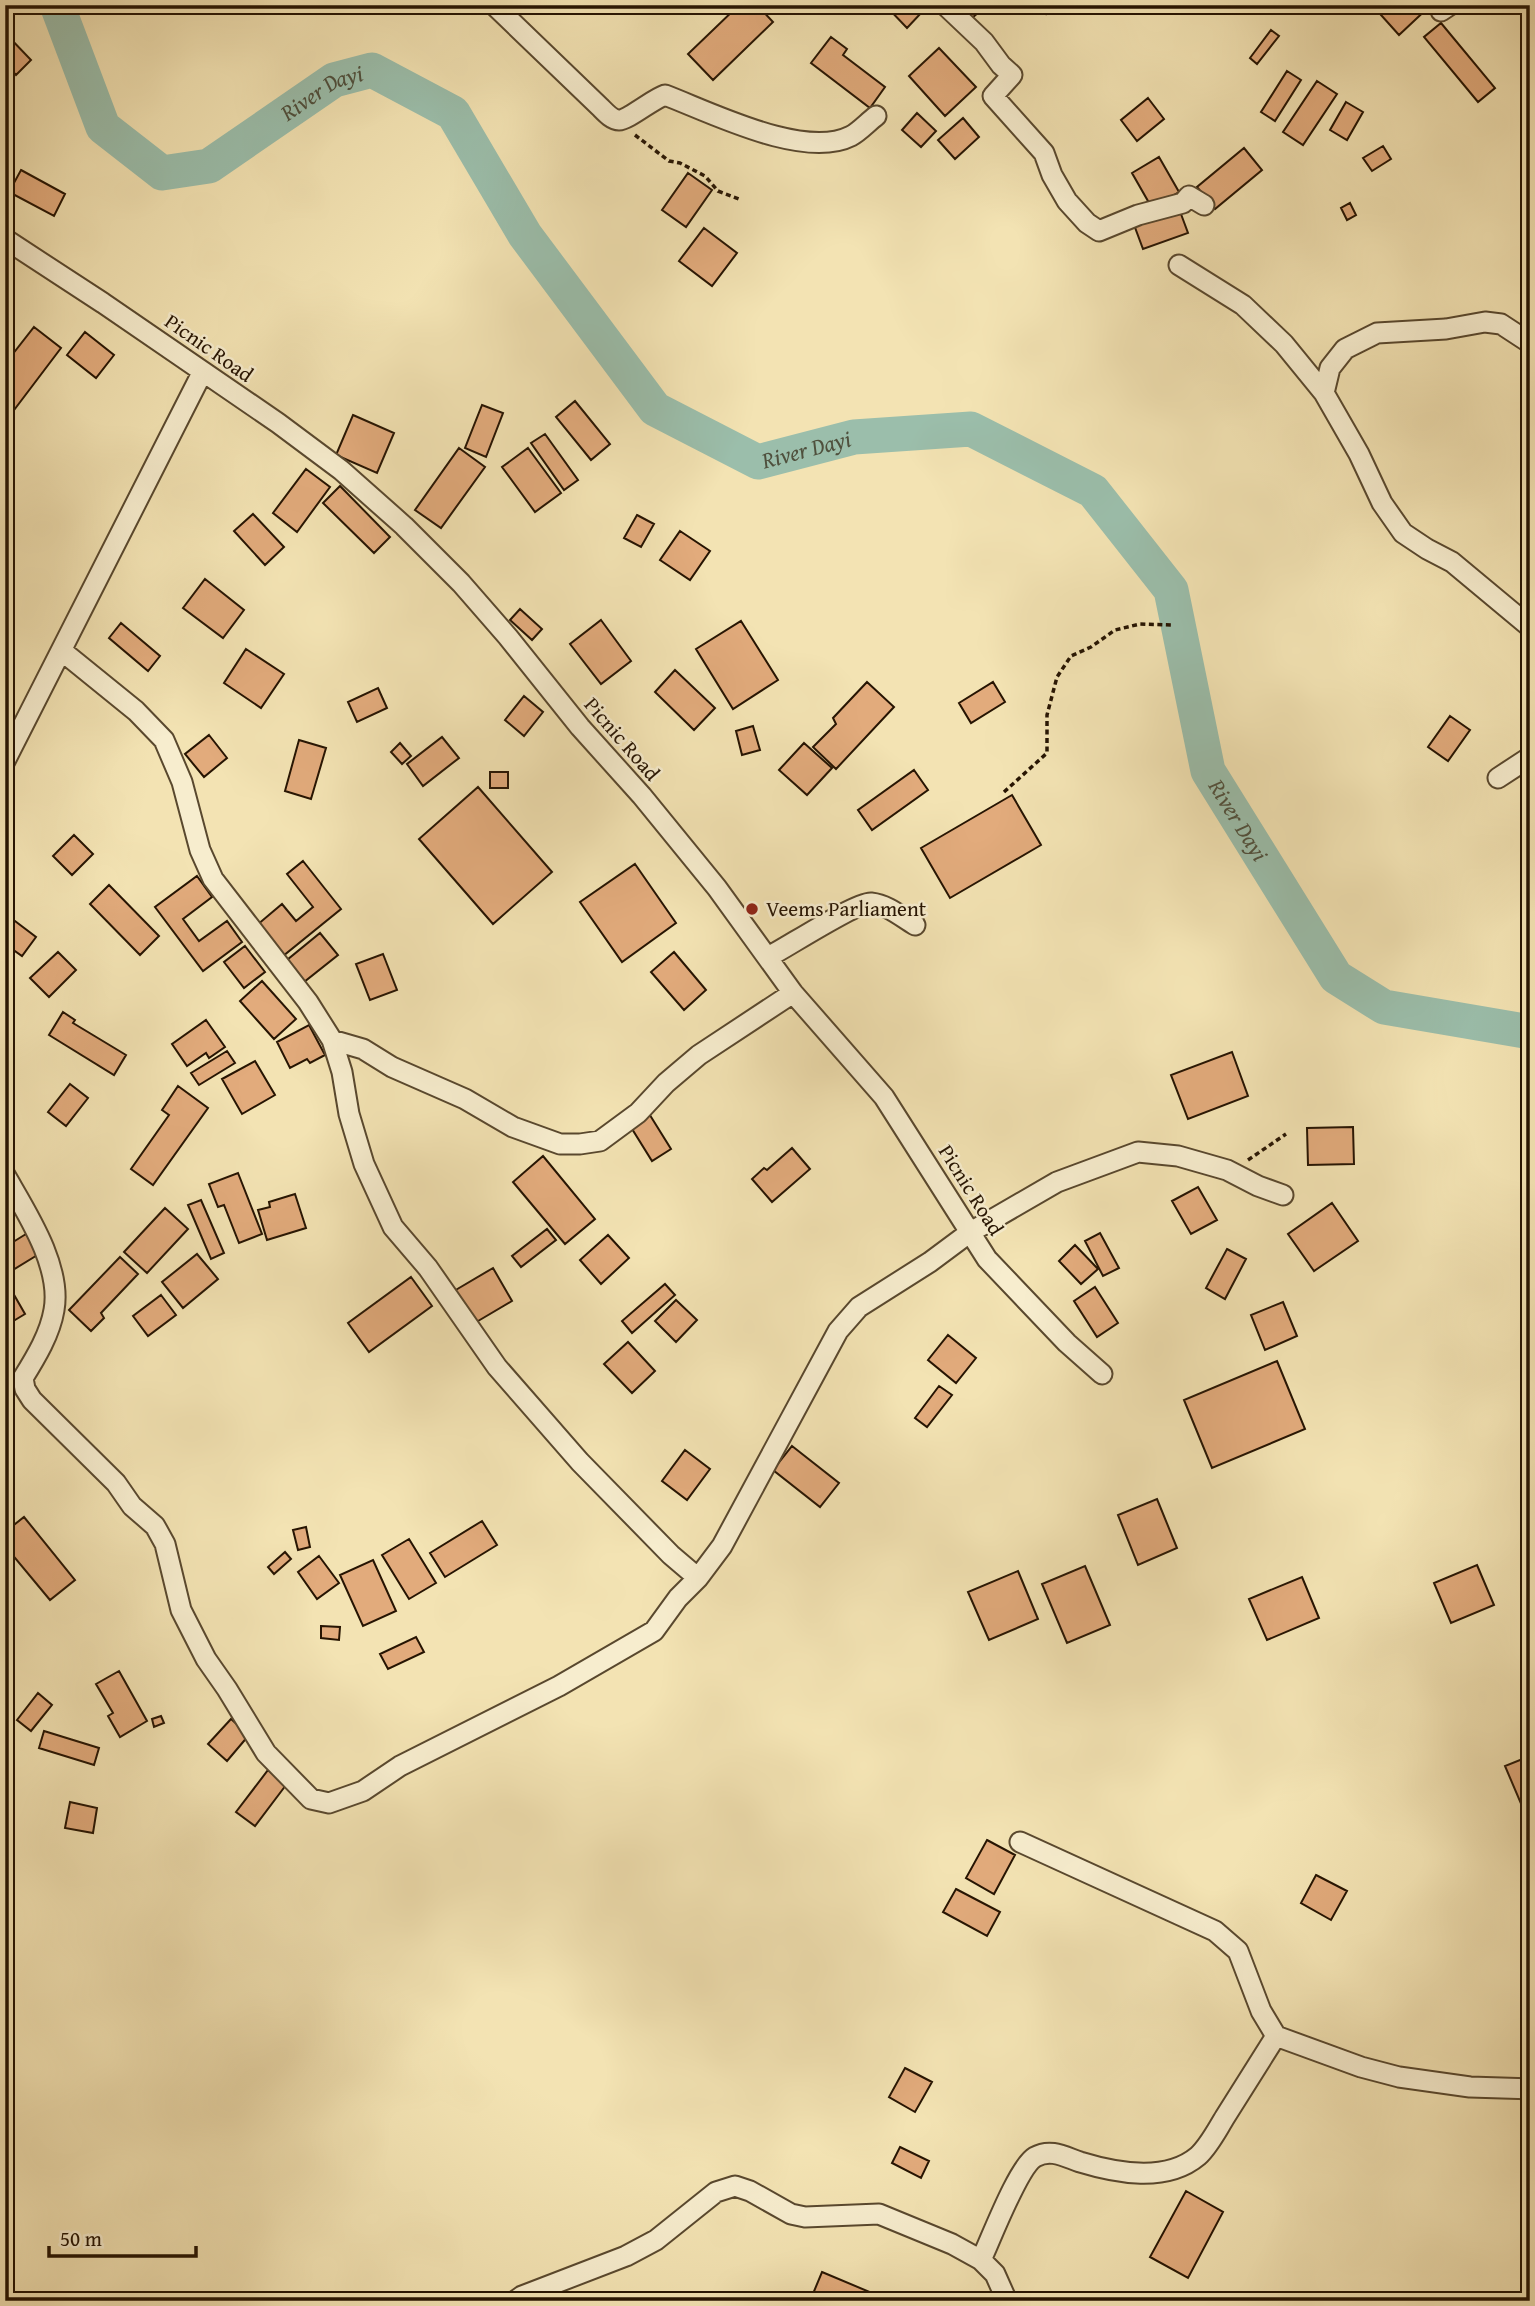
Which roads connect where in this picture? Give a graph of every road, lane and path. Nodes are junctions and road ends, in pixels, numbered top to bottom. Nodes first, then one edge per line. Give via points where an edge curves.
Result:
1 (494, 5) edge
2 (945, 5) edge
3 (876, 116) dead end
4 (618, 120) junction
5 (739, 199) dead end
6 (1204, 205) dead end
7 (5, 239) edge
8 (1179, 265) dead end
9 (1530, 343) edge
10 (202, 373) junction
11 (1324, 393) junction
12 (1171, 625) dead end
13 (1530, 626) edge
14 (62, 651) junction
15 (1530, 757) edge
16 (5, 761) edge
17 (1498, 778) dead end
18 (1004, 792) dead end
19 (915, 925) dead end
20 (768, 957) junction
21 (793, 993) junction
22 (331, 1040) junction
23 (1286, 1134) dead end
24 (1253, 1158) dead end
25 (5, 1175) edge
26 (1283, 1195) dead end
27 (969, 1233) junction
28 (1102, 1374) dead end
29 (698, 1578) junction
30 (1020, 1842) dead end
31 (1276, 2036) junction
32 (1530, 2089) edge
33 (981, 2260) junction
34 (515, 2301) edge
35 (1007, 2301) edge

1 - 4 street
2 - 6 street via 1012,75 993,96 1044,153 1067,201 1087,223 1099,231 1183,203 1189,196
3 - 4 street via 850,137 823,142 794,141 665,95
4 - 5 path via 649,148
7 - 10 street, Picnic Road
8 - 11 street via 1243,305 1284,344
9 - 11 street via 1502,324 1485,321 1446,329 1377,333 1345,349 1330,368
10 - 14 street
10 - 20 street, Picnic Road via 341,470 461,583 667,826
11 - 13 street via 1382,503 1403,533 1452,562
12 - 18 path via 1140,624 1115,630 1071,656 1057,677 1047,715 1046,753
14 - 16 street
14 - 22 street via 136,710 164,740 213,879 308,1002
15 - 17 street
19 - 20 street via 889,908 867,903
20 - 21 street, Picnic Road
21 - 22 street via 699,1055 638,1113 600,1141 580,1144 560,1144 513,1127 363,1049
21 - 27 street, Picnic Road via 884,1097
22 - 29 street via 364,1164 393,1227 428,1268 497,1367 580,1462
23 - 24 path
25 - 29 street via 45,1251 56,1286 45,1339 23,1378 25,1389 155,1526 165,1544 181,1610 206,1659 266,1753 311,1799 329,1803 363,1791 400,1766 559,1686 654,1631
26 - 27 street via 1227,1170 1178,1156 1138,1152 1057,1182
27 - 28 street, Picnic Road via 987,1259 1066,1343
27 - 29 street via 859,1307 838,1331 722,1546
30 - 31 street via 1216,1931 1238,1951
31 - 32 street via 1399,2077
31 - 33 street via 1213,2137 1198,2156 1182,2166 1136,2174 1050,2152 1034,2158 1023,2171
33 - 34 street via 878,2214 805,2217 735,2186 716,2192 636,2251
33 - 35 street via 995,2274

